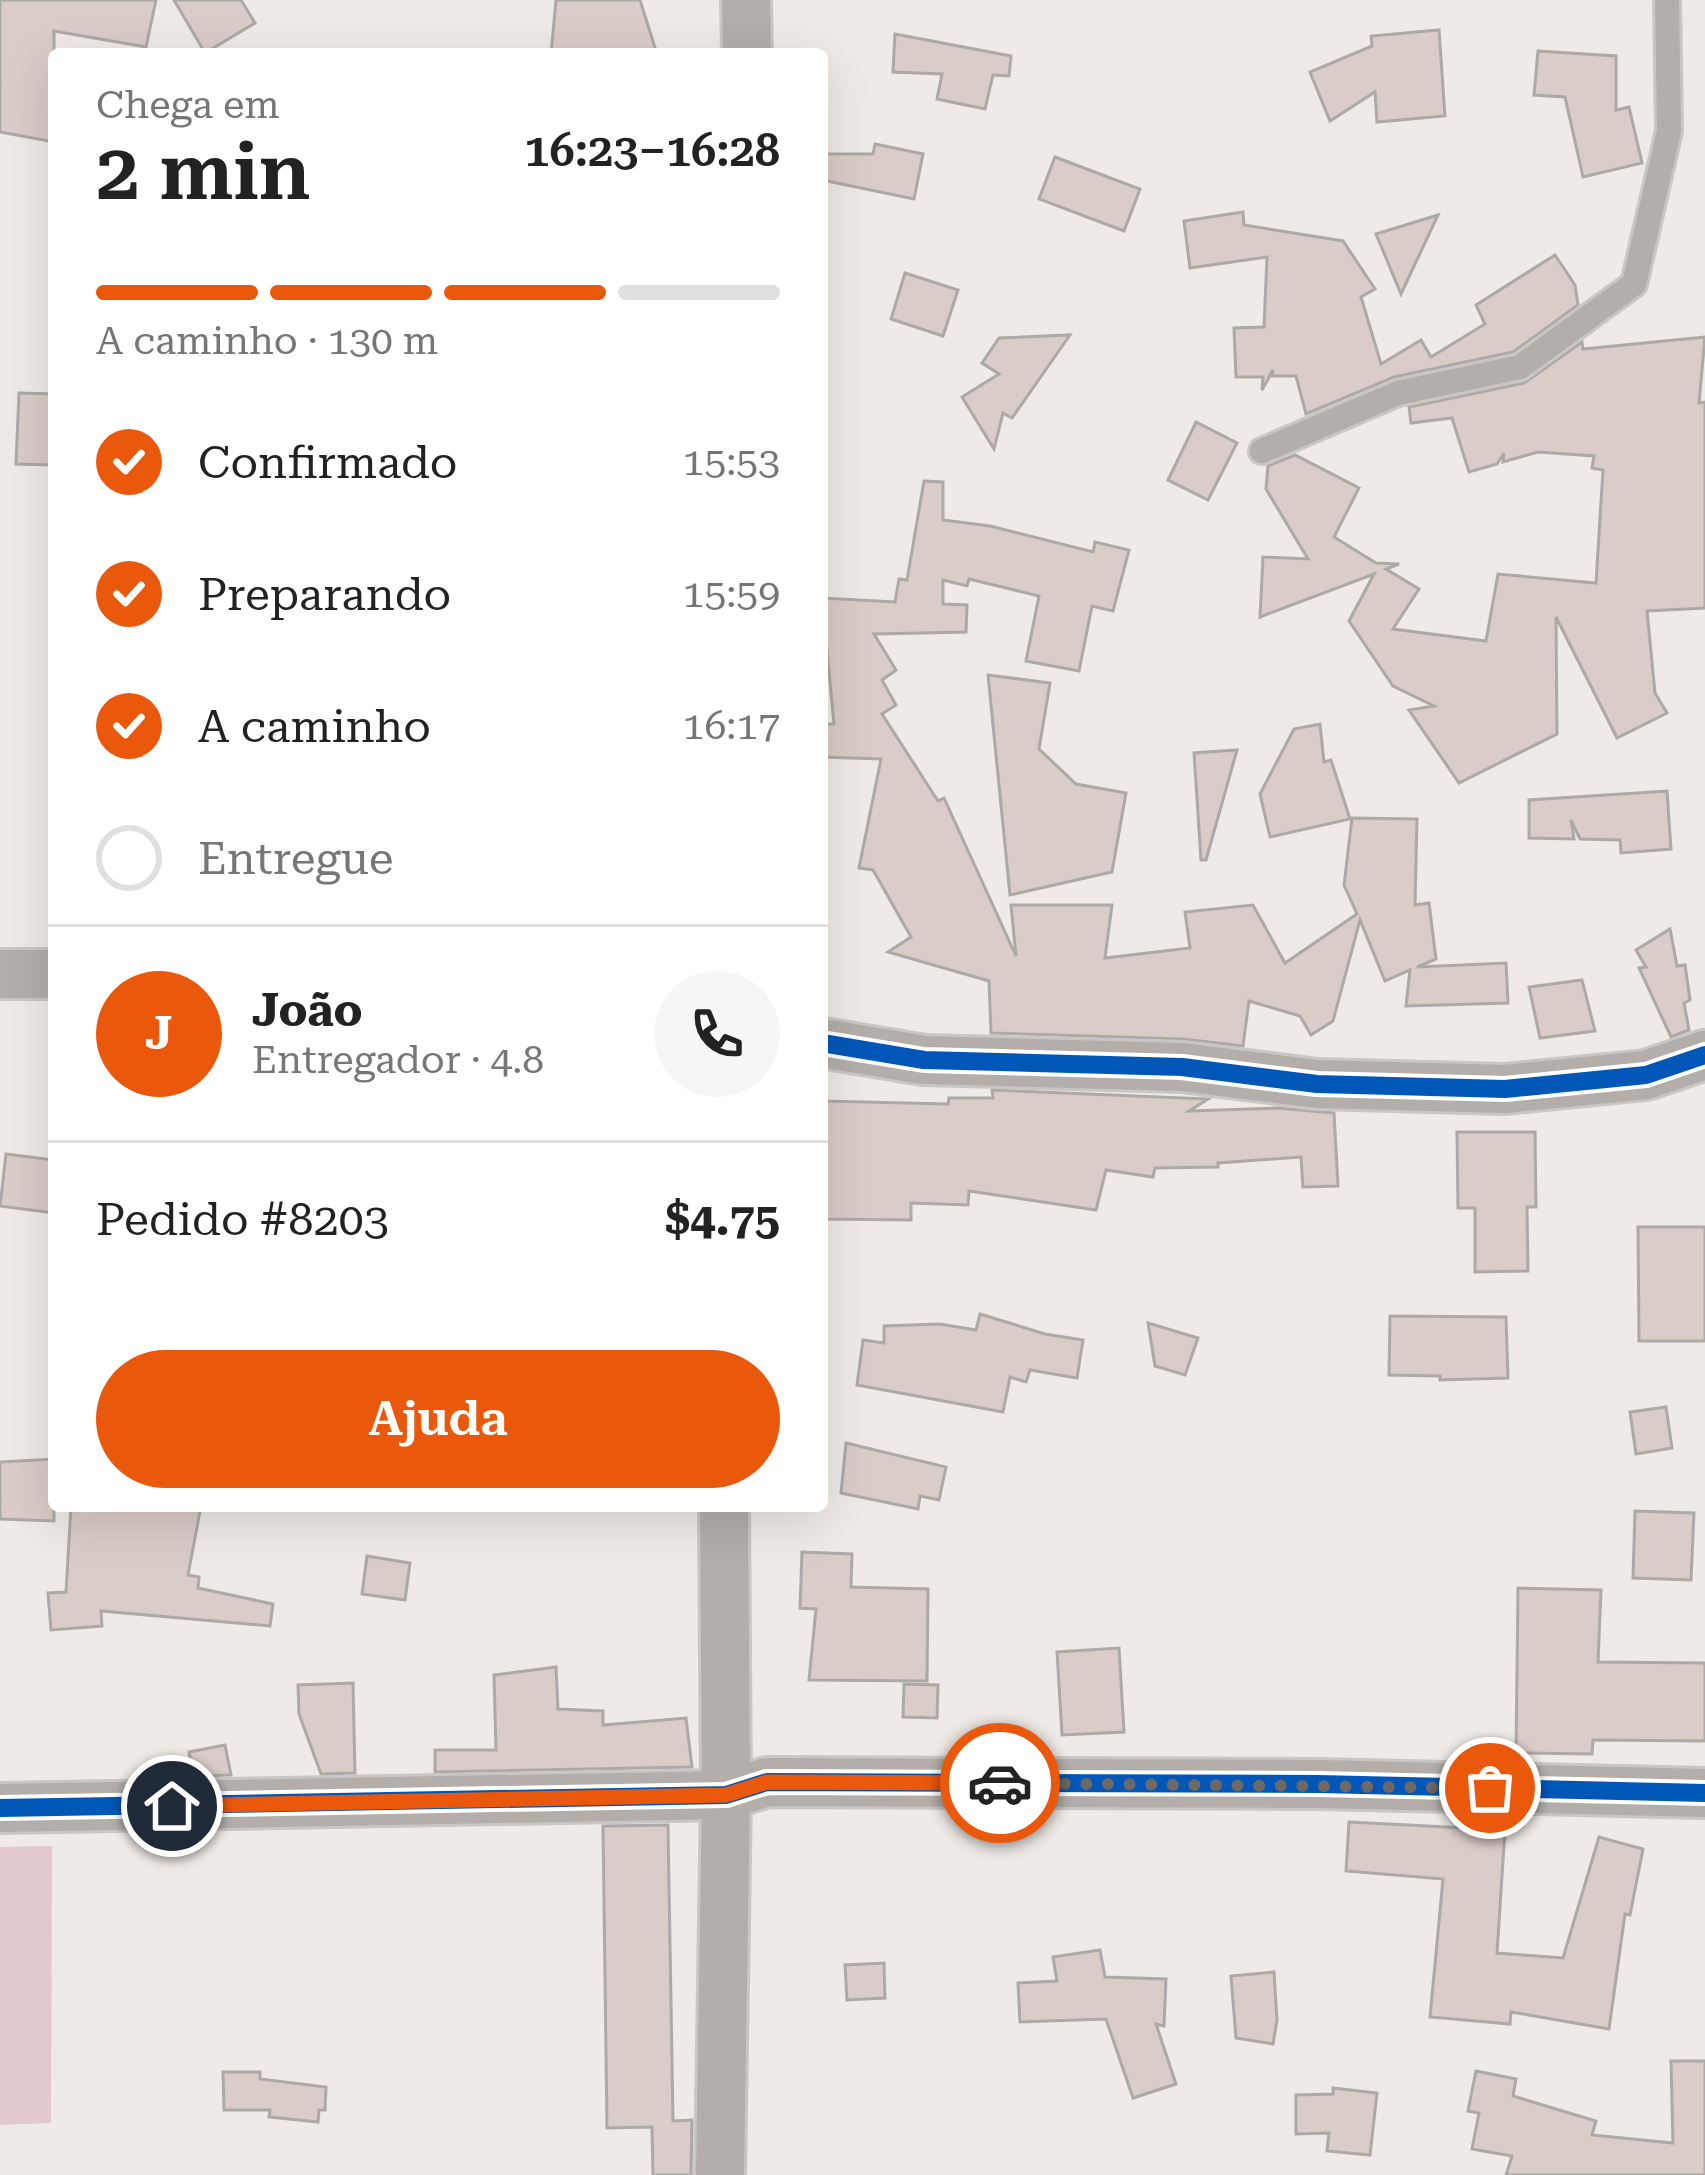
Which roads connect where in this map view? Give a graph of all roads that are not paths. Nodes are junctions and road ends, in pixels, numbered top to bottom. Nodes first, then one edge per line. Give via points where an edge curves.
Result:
1 (746, 0) edge
2 (1667, 0) edge
3 (747, 48) edge
4 (1262, 452) dead end
5 (0, 974) edge
6 (48, 974) edge
7 (828, 1043) edge
8 (1705, 1055) edge
9 (724, 1512) edge
10 (1705, 1793) edge
11 (726, 1795) junction
12 (0, 1808) edge
13 (720, 2175) edge

1 - 3 street
2 - 4 lane via 1670,131 1634,284 1520,368 1398,393
5 - 6 street
7 - 8 street via 924,1060 1505,1089 1646,1075
9 - 11 street
10 - 11 street via 767,1782
11 - 12 street
11 - 13 street

